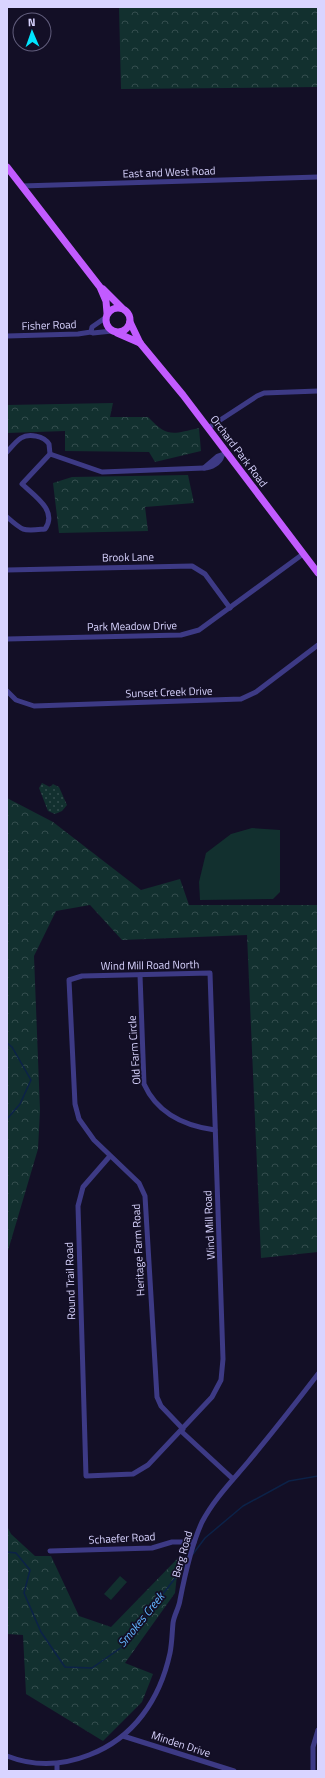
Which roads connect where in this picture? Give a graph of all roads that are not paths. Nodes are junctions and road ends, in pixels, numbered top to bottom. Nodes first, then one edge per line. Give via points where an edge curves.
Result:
1 (7, 167) edge
2 (318, 177) edge
3 (21, 186) junction
4 (100, 287) junction
5 (122, 308) junction
6 (106, 315) junction
7 (130, 322) junction
8 (91, 332) junction
9 (114, 332) junction
10 (7, 336) edge
11 (140, 343) junction
12 (318, 391) edge
13 (208, 428) junction
14 (7, 452) edge
15 (50, 454) junction
16 (225, 454) junction
17 (7, 517) edge
18 (303, 554) junction
19 (7, 570) edge
20 (318, 573) edge
21 (230, 608) junction
22 (7, 639) edge
23 (318, 645) edge
24 (7, 691) edge
25 (140, 975) junction
26 (82, 976) joint
27 (211, 1006) joint
28 (215, 1130) junction
29 (110, 1156) junction
30 (318, 1374) edge
31 (84, 1416) joint
32 (182, 1430) junction
33 (233, 1480) junction
34 (194, 1542) junction
35 (50, 1551) dead end
36 (318, 1730) edge
37 (123, 1736) junction
38 (7, 1756) edge
39 (315, 1758) edge
40 (57, 1764) junction
41 (57, 1771) edge
42 (234, 1771) edge
43 (313, 1771) edge

1 - 3 main road
2 - 3 street, East and West Road
3 - 4 main road
4 - 5 main road
4 - 6 main road via 106,301
5 - 6 main road via 114,308
5 - 7 main road via 128,314
6 - 8 street, Fisher Road via 92,327
6 - 9 main road via 106,324
7 - 9 main road via 126,329
7 - 11 main road, Orchard Park Road
8 - 9 street, Fisher Road
8 - 10 street, Fisher Road
9 - 11 main road, Orchard Park Road
11 - 13 main road, Orchard Park Road
12 - 13 street via 257,396
13 - 16 main road, Orchard Park Road
14 - 15 street via 20,439 37,436 47,440
15 - 16 street via 102,472 204,468 218,456
15 - 17 street via 22,484 49,512 49,523 45,529 20,529
16 - 18 main road, Orchard Park Road
18 - 20 main road, Orchard Park Road
18 - 21 street, Park Meadow Drive
19 - 21 street, Brook Lane via 192,566 205,574
21 - 22 street, Park Meadow Drive via 200,630 181,635
23 - 24 street, Sunset Creek Drive via 256,692 241,699 34,706 16,700
25 - 26 street, Wind Mill Road North
25 - 27 street, Wind Mill Road North via 210,973
25 - 28 street, Old Farm Circle via 144,1084 149,1095 179,1120 192,1126
26 - 29 street, Heritage Farm Road via 69,980 75,1104 78,1118
27 - 28 street, Wind Mill Road
28 - 32 street, Wind Mill Road via 222,1373 218,1389
29 - 31 street, Round Trail Road via 83,1187 78,1206
29 - 32 street, Heritage Farm Road via 139,1182 145,1196 157,1397 161,1406
30 - 33 street, Berg Road
31 - 32 street, Wind Mill Road via 86,1476 133,1474 148,1466
32 - 33 street, Heritage Farm Road
33 - 34 street, Berg Road via 213,1501
34 - 35 street, Schaefer Road via 172,1542 152,1548
34 - 37 street, Berg Road via 173,1622 164,1676 145,1714
36 - 39 street via 314,1741
37 - 40 street, Berg Road via 94,1754
37 - 42 street, Minden Drive
38 - 40 street, Berg Road via 28,1763
39 - 43 street
40 - 41 street

